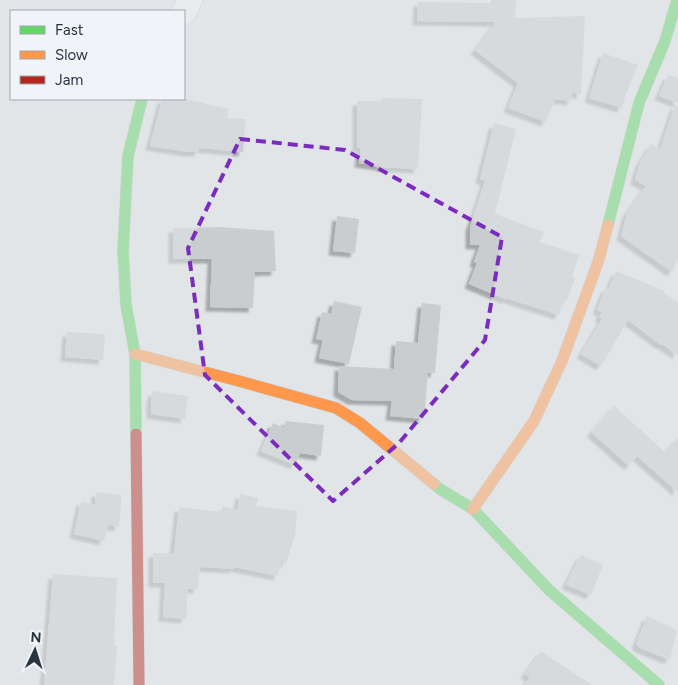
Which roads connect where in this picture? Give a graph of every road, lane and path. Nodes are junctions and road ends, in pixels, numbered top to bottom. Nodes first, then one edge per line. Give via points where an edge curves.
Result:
1 (677, 0) edge
2 (142, 100) edge
3 (135, 354) junction
4 (473, 509) junction
5 (140, 685) edge
6 (659, 685) edge

1 - 4 street via 665,41 639,103 598,262 562,361 534,421
2 - 3 street via 128,156 123,251 126,305
3 - 4 street via 336,408 360,423 440,489
3 - 5 street
4 - 6 street via 549,590

